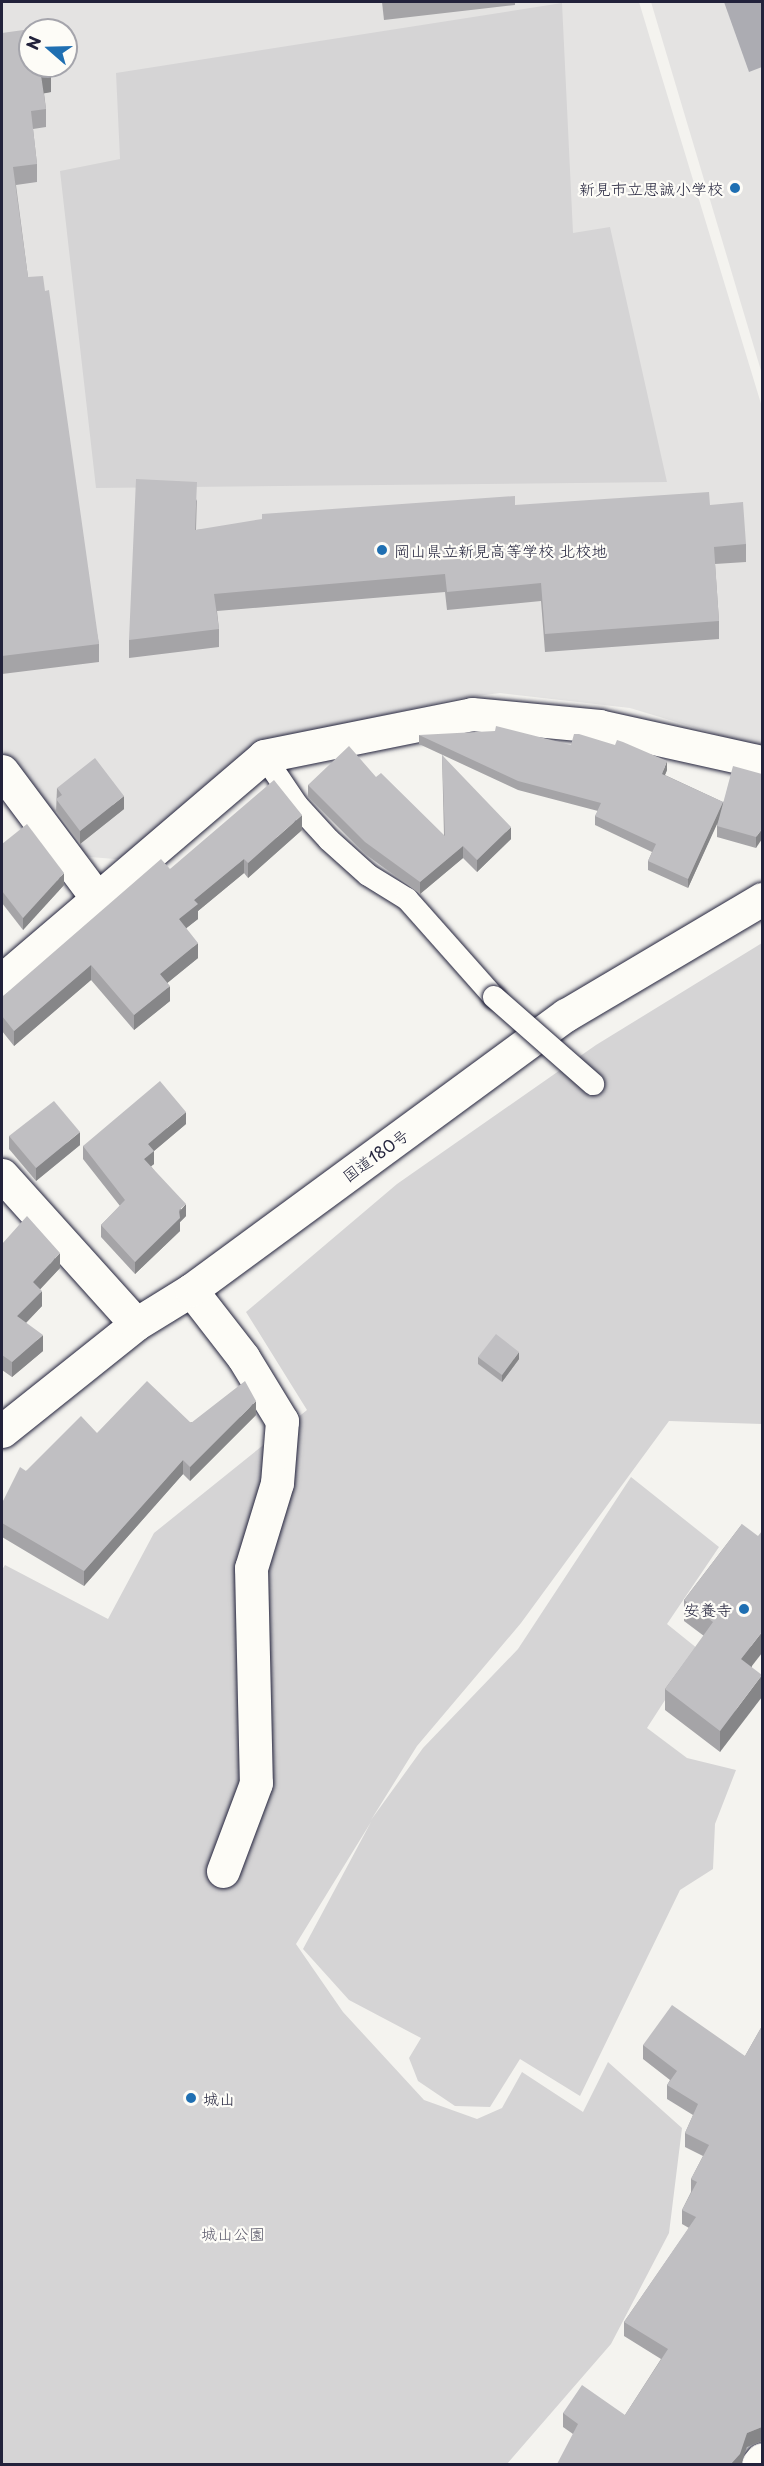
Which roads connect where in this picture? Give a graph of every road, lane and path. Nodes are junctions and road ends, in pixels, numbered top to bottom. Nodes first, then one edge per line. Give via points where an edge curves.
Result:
1 (264, 756) junction
2 (762, 762) edge
3 (2, 771) edge
4 (97, 898) junction
5 (762, 899) edge
6 (2, 980) edge
7 (593, 1084) dead end
8 (2, 1175) edge
9 (191, 1290) junction
10 (136, 1324) junction
11 (2, 1431) edge
12 (223, 1870) dead end
13 (762, 2459) edge
14 (758, 2464) edge

1 - 2 main road via 472,714 599,726
1 - 4 main road
1 - 7 lane, bridge via 297,805 329,840 368,875 407,899 494,997
3 - 4 main road
4 - 6 main road
5 - 9 main road, 国道180号 via 566,1015
8 - 10 main road
9 - 10 main road, 国道180号
9 - 12 main road via 243,1357 282,1421 277,1483 252,1568 256,1783
10 - 11 main road, 国道180号
13 - 14 main road

